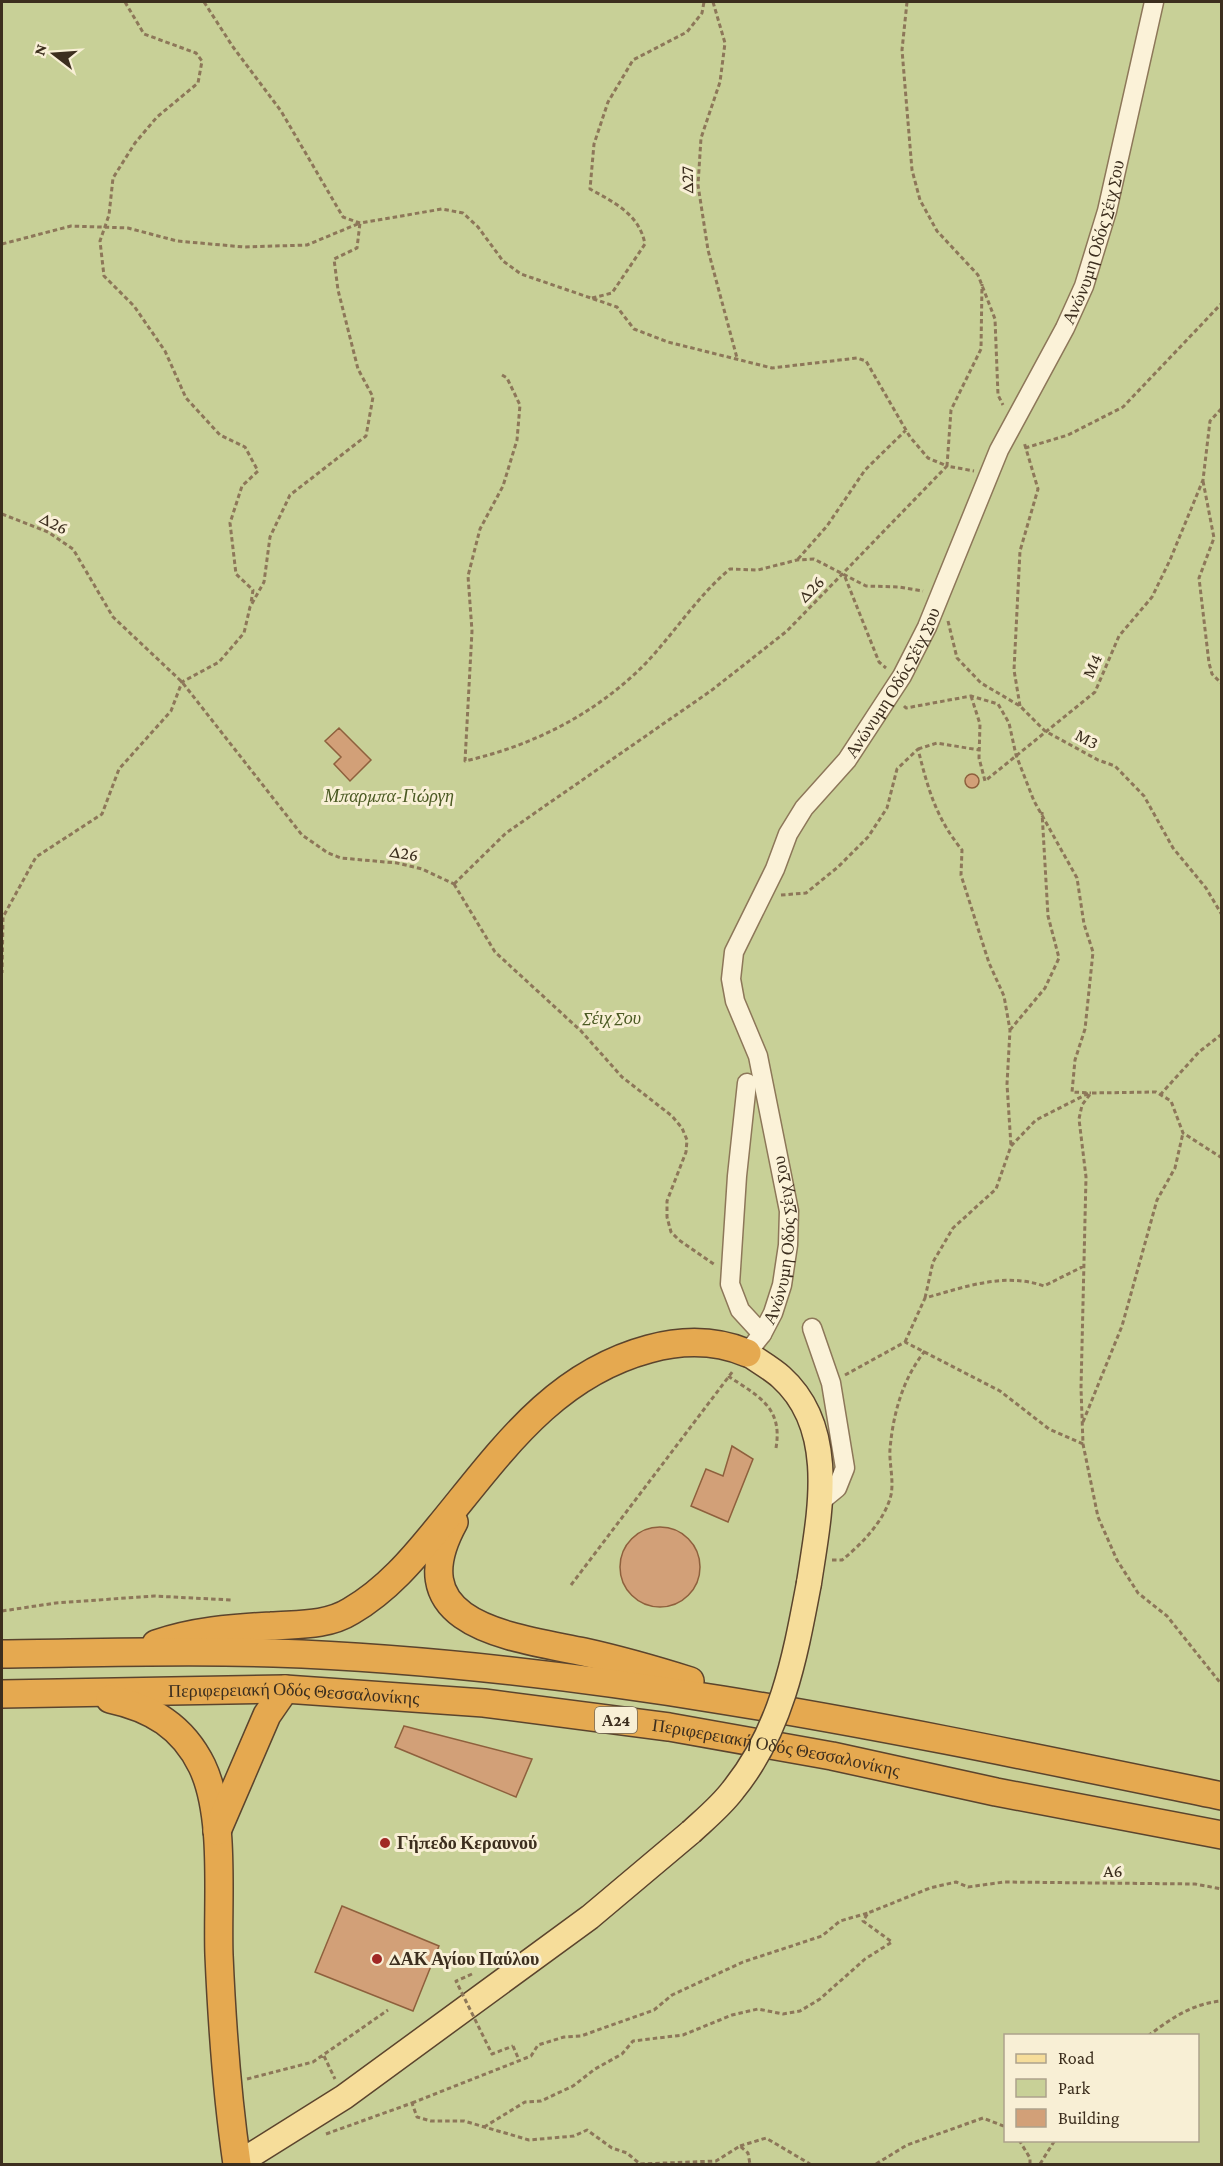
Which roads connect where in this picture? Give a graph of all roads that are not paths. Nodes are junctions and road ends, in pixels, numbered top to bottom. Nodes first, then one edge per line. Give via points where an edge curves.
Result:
1 (1154, 2) edge
2 (747, 1083) dead end
3 (812, 1328) dead end
4 (755, 1344) junction
5 (474, 1485) junction
6 (820, 1502) junction
7 (132, 1653) junction
8 (2, 1654) edge
9 (285, 1689) junction
10 (2, 1694) edge
11 (768, 1707) junction
12 (1221, 1796) edge
13 (217, 1832) junction
14 (1221, 1835) edge
15 (237, 2164) edge

1 - 4 street, Ανώνυμη Οδός Σέιχ Σου via 1107,211 1084,286 988,473 940,595 902,676 847,760 804,807 734,952 730,979 758,1056 789,1211 782,1285 774,1313
2 - 4 street via 730,1284
3 - 6 street via 831,1383 845,1468 837,1488
4 - 5 highway via 677,1343 635,1353 585,1374 535,1415
4 - 6 main road via 807,1414 821,1465
5 - 7 highway via 396,1577 350,1612 308,1624 181,1635
5 - 11 highway via 450,1528 439,1565 444,1595 466,1619 510,1636 604,1656
6 - 15 main road, bridge via 811,1571 785,1693 768,1737 733,1791 590,1917 344,2097
7 - 8 highway, Περιφερειακή Οδός Θεσσαλονίκης / Α24
7 - 11 highway, Περιφερειακή Οδός Θεσσαλονίκης / Α24 via 274,1653 386,1661 562,1678
9 - 10 highway, Περιφερειακή Οδός Θεσσαλονίκης / Α24
9 - 13 highway via 267,1714
9 - 14 highway, Περιφερειακή Οδός Θεσσαλονίκης / Α24 via 484,1703 669,1727
10 - 13 highway via 103,1697 164,1719 185,1738 202,1766
11 - 12 highway, Περιφερειακή Οδός Θεσσαλονίκης / Α24
13 - 15 highway via 220,1978

